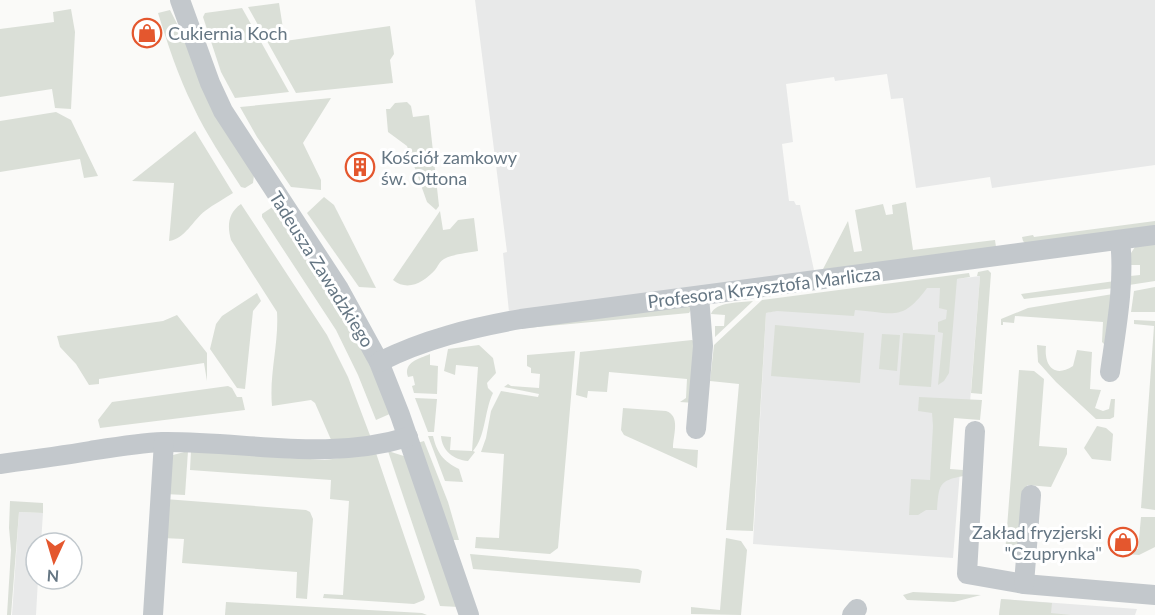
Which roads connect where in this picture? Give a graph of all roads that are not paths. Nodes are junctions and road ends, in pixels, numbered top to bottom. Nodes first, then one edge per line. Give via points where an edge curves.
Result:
1 (180, 0) edge
2 (1155, 235) edge
3 (1120, 240) junction
4 (699, 296) junction
5 (379, 362) junction
6 (1110, 372) dead end
7 (696, 429) dead end
8 (975, 431) dead end
9 (408, 436) junction
10 (164, 442) junction
11 (0, 464) edge
12 (1031, 495) dead end
13 (1024, 584) junction
14 (1155, 595) edge
15 (153, 615) edge
16 (469, 615) edge

1 - 5 street, Tadeusza Zawadzkiego via 224,111 339,289
2 - 3 street, Profesora Krzysztofa Marlicza
3 - 4 street, Profesora Krzysztofa Marlicza
3 - 6 street
4 - 5 street, Profesora Krzysztofa Marlicza via 472,328
4 - 7 street via 703,346
5 - 9 street, Tadeusza Zawadzkiego
8 - 13 street via 967,574
9 - 10 street via 380,445 333,450
9 - 16 street, Tadeusza Zawadzkiego
10 - 11 street
10 - 15 street
12 - 13 street
13 - 14 street

